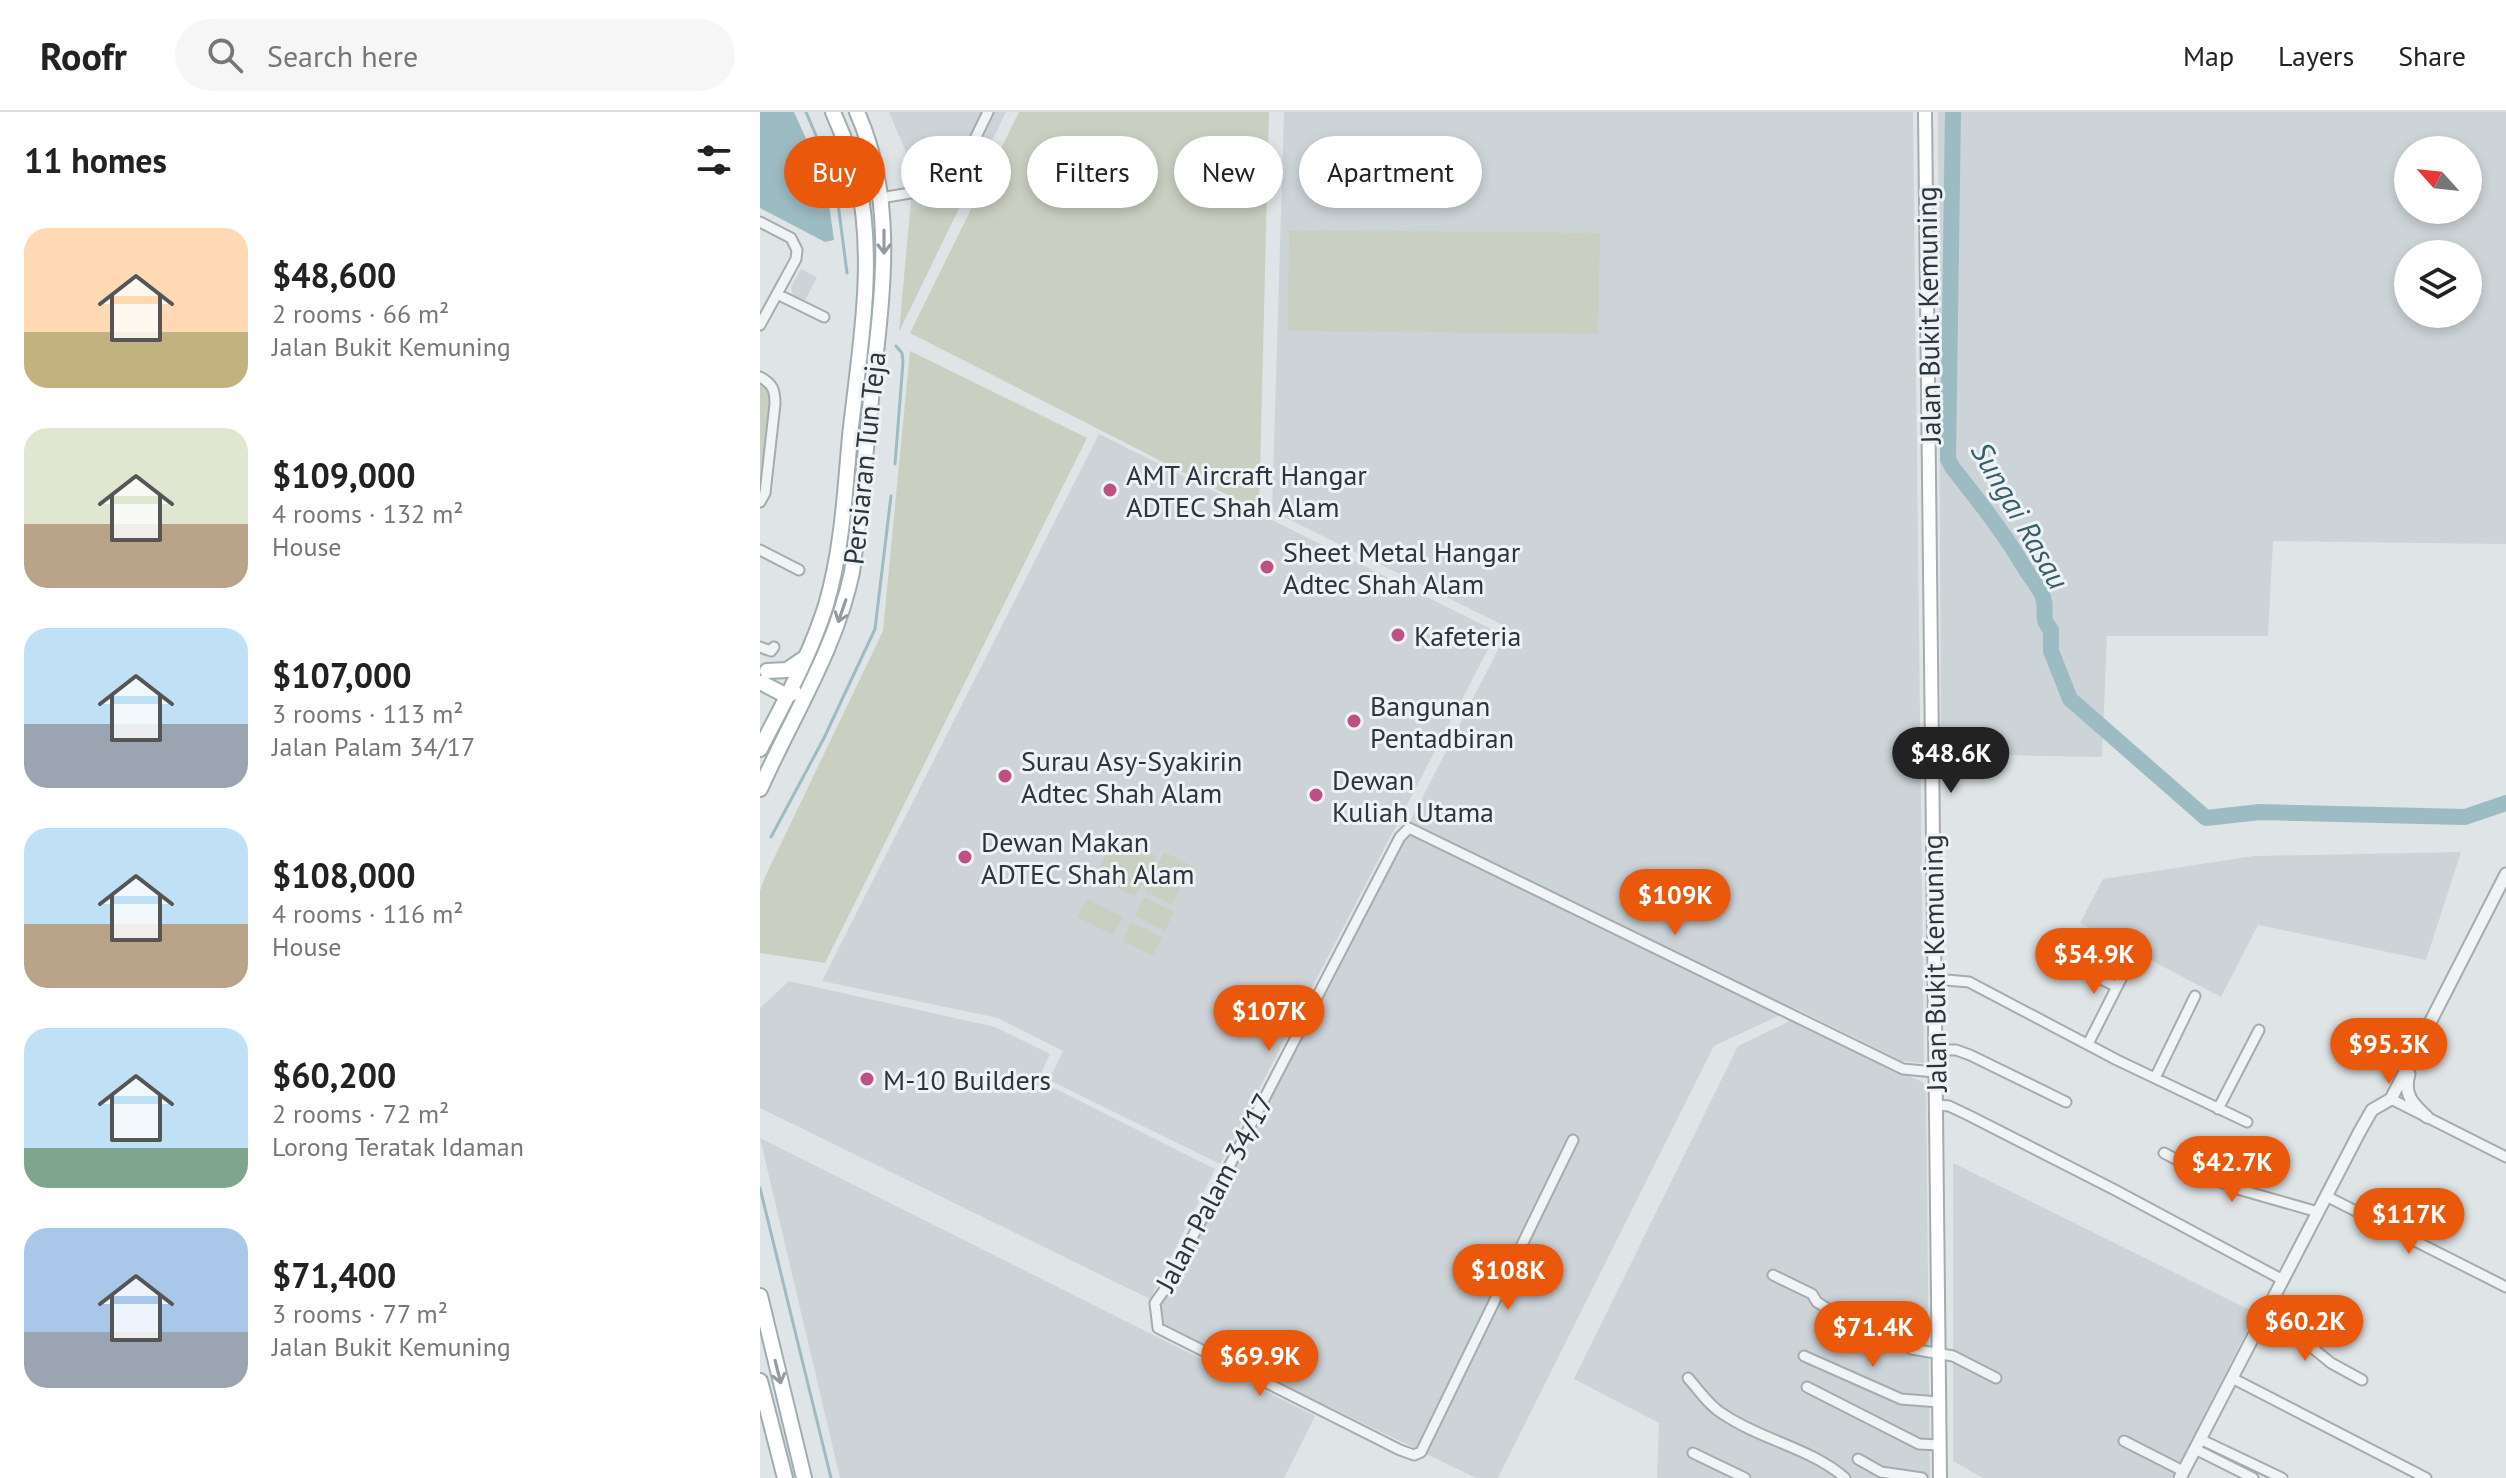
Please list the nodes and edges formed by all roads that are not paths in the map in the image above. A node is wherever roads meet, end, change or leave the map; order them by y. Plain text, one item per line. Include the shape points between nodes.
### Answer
1 (833, 112) edge
2 (858, 112) edge
3 (988, 112) edge
4 (1925, 112) edge
5 (866, 136) edge
6 (885, 197) edge
7 (882, 208) edge
8 (760, 222) edge
9 (777, 294) junction
10 (824, 317) dead end
11 (760, 325) edge
12 (760, 377) edge
13 (760, 502) edge
14 (760, 550) edge
15 (799, 570) dead end
16 (760, 647) edge
17 (774, 647) dead end
18 (808, 656) junction
19 (762, 676) edge
20 (795, 692) junction
21 (774, 721) junction
22 (760, 749) edge
23 (760, 789) edge
24 (2506, 874) edge
25 (2129, 963) dead end
26 (2071, 964) dead end
27 (1935, 979) junction
28 (2117, 987) junction
29 (2195, 996) dead end
30 (2259, 1030) dead end
31 (2421, 1040) junction
32 (2088, 1044) junction
33 (1935, 1050) junction
34 (1935, 1072) junction
35 (2155, 1078) junction
36 (2391, 1099) junction
37 (2066, 1102) dead end
38 (1936, 1105) junction
39 (2218, 1109) junction
40 (2427, 1117) junction
41 (2247, 1122) dead end
42 (1573, 1140) dead end
43 (2164, 1153) dead end
44 (2506, 1157) edge
45 (2326, 1196) junction
46 (2318, 1212) junction
47 (1773, 1275) dead end
48 (2283, 1280) junction
49 (2506, 1287) edge
50 (760, 1296) edge
51 (2259, 1326) junction
52 (1938, 1353) junction
53 (1804, 1356) dead end
54 (1688, 1378) dead end
55 (1996, 1378) dead end
56 (2232, 1378) junction
57 (2362, 1380) dead end
58 (760, 1381) edge
59 (1807, 1387) dead end
60 (1939, 1402) junction
61 (2124, 1441) dead end
62 (2198, 1444) junction
63 (1939, 1445) junction
64 (1693, 1453) dead end
65 (1858, 1459) dead end
66 (780, 1462) junction
67 (2182, 1474) edge
68 (1879, 1475) edge
69 (773, 1478) edge
70 (785, 1478) edge
71 (804, 1478) edge
72 (1745, 1478) edge
73 (1845, 1478) edge
74 (1922, 1478) edge
75 (1940, 1478) edge
76 (2253, 1478) edge
77 (2282, 1478) edge
78 (2426, 1478) edge

1 - 18 main road, Persiaran Tun Teja via 858,178 865,271 837,549
2 - 5 main road, Persiaran Tun Teja
3 - 6 street via 956,178 939,188
4 - 27 main road, Jalan Bukit Kemuning
7 -> 20 main road, Persiaran Tun Teja via 883,284 852,572 830,643
8 - 9 street via 791,238 797,250
9 - 10 street
9 - 11 street
12 - 13 street via 775,391 775,404
14 - 15 street
16 - 17 street
18 - 19 main road via 787,670
18 - 20 main road, Persiaran Tun Teja
19 - 20 main road
19 - 21 main road
20 - 21 main road, Persiaran Tun Teja
20 - 23 main road, Persiaran Tun Teja
21 - 22 main road, Persiaran Tun Teja
24 - 31 street
25 - 28 street
26 - 28 street
27 - 32 street via 1969,982
27 - 33 main road, Jalan Bukit Kemuning
28 - 32 street
29 - 35 street
30 - 39 street
31 - 36 street
31 - 40 street via 2406,1090
32 - 35 street
33 - 34 main road, Jalan Bukit Kemuning
33 - 37 street via 1970,1055
34 - 38 main road, Jalan Bukit Kemuning
34 - 42 street, Jalan Palam 34/17 via 1903,1069 1409,828 1155,1303 1158,1328 1414,1455 1421,1452
35 - 39 street
36 - 40 street
36 - 45 street via 2372,1110
38 - 48 street via 1970,1116
38 - 52 main road, Jalan Bukit Kemuning
39 - 41 street
40 - 44 street
43 - 46 street via 2241,1190
45 - 46 street
45 - 49 street
46 - 48 street
47 - 52 street via 1812,1294 1831,1311 1912,1349
48 - 51 street
50 -> 71 main road
51 - 56 street
51 - 57 street via 2304,1341
52 - 55 street
52 - 60 main road, Jalan Bukit Kemuning
53 - 60 street via 1901,1399
54 - 73 street via 1720,1413 1831,1465
56 - 62 street
56 - 78 street
58 - 66 main road
59 - 63 street via 1919,1444
60 - 63 main road, Jalan Bukit Kemuning
61 - 67 street
62 - 67 street
62 - 76 street
62 - 77 street
63 - 75 main road, Jalan Bukit Kemuning
64 - 72 street
65 - 68 street
66 - 69 street
66 - 70 main road
68 - 74 street

